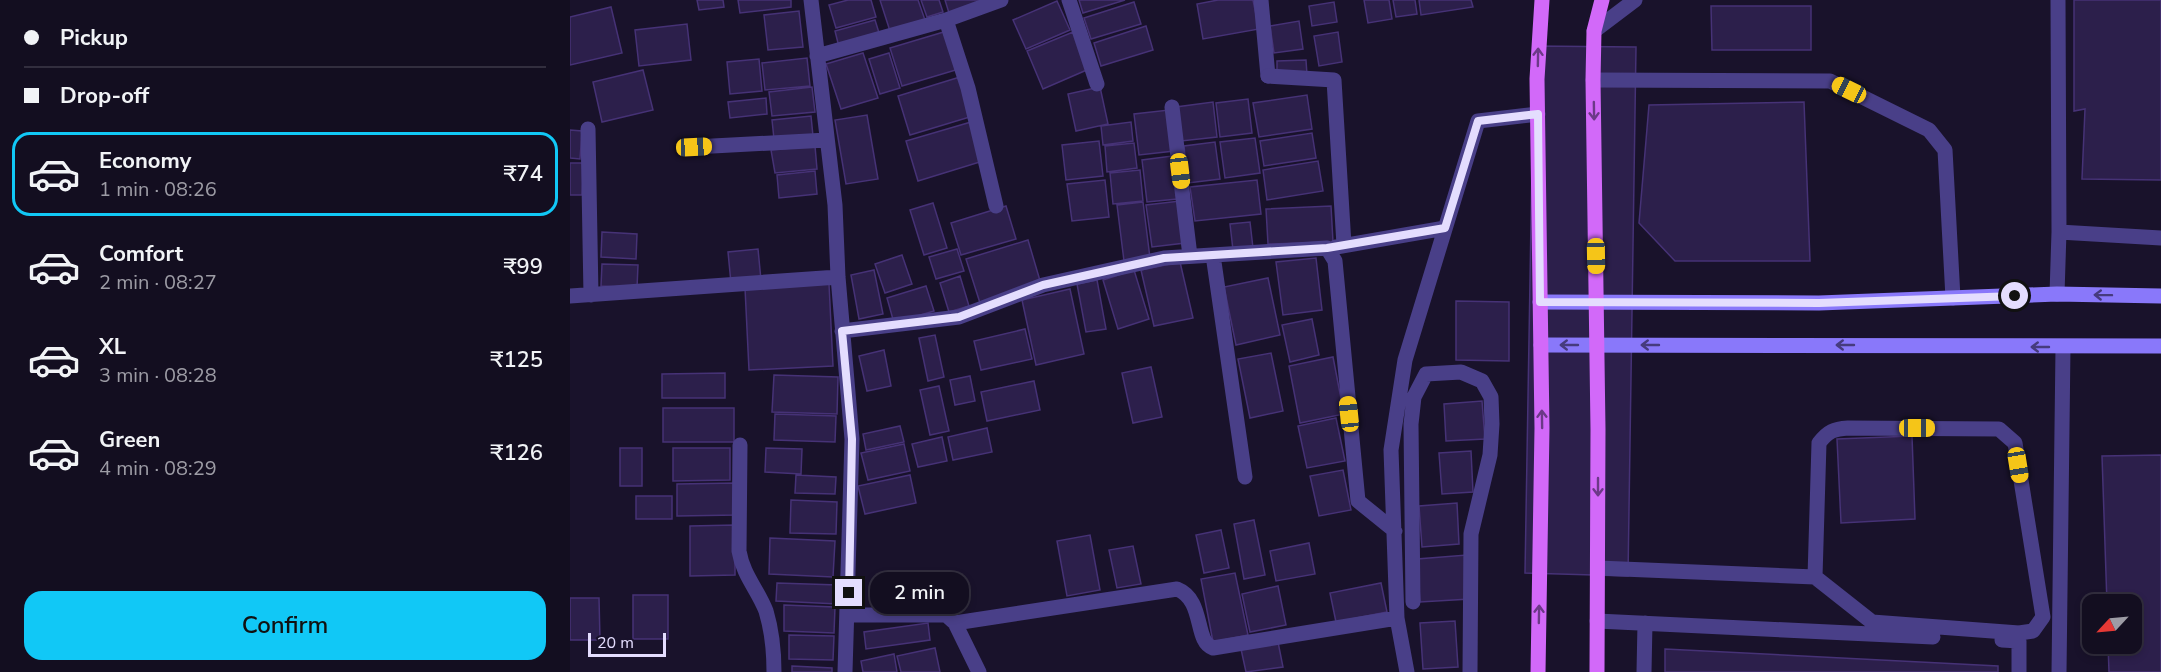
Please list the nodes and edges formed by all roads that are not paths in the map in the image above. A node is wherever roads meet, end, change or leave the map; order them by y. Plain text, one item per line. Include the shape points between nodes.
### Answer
1 (810, 0) edge
2 (1001, 0) edge
3 (1069, 0) edge
4 (1261, 0) edge
5 (1542, 0) edge
6 (1602, 0) edge
7 (1635, 0) edge
8 (2058, 0) edge
9 (946, 20) junction
10 (1594, 31) junction
11 (817, 56) junction
12 (1593, 80) junction
13 (1097, 84) dead end
14 (1172, 107) dead end
15 (1538, 114) junction
16 (588, 129) dead end
17 (827, 140) junction
18 (694, 147) dead end
19 (996, 206) dead end
20 (1445, 228) junction
21 (2059, 232) junction
22 (2161, 238) edge
23 (1344, 245) junction
24 (1327, 248) junction
25 (1213, 255) junction
26 (1190, 256) junction
27 (838, 277) junction
28 (2057, 294) junction
29 (591, 295) junction
30 (570, 296) edge
31 (2161, 296) edge
32 (1953, 298) junction
33 (1540, 302) junction
34 (1596, 302) junction
35 (842, 331) junction
36 (1541, 345) junction
37 (1597, 345) junction
38 (2161, 346) edge
39 (2063, 347) junction
40 (740, 446) dead end
41 (1245, 477) dead end
42 (1395, 531) junction
43 (1598, 568) junction
44 (1815, 577) junction
45 (1413, 602) dead end
46 (848, 615) junction
47 (1397, 618) junction
48 (1597, 621) junction
49 (1645, 623) junction
50 (955, 624) junction
51 (774, 672) edge
52 (845, 672) edge
53 (979, 672) edge
54 (1407, 672) edge
55 (1470, 672) edge
56 (1538, 672) edge
57 (1597, 672) edge
58 (1644, 672) edge
59 (2019, 672) edge
60 (2059, 672) edge

1 - 11 street
2 - 9 street
3 - 13 street
4 - 23 street via 1268,76 1334,80
15 -> 5 main road
6 - 10 main road
7 - 10 street
8 - 21 street
9 - 11 street
9 - 19 street via 968,88
10 - 12 main road
11 - 17 street
12 - 32 street via 1830,81 1929,130 1945,150
12 -> 34 main road
14 - 26 street
15 - 20 street via 1478,121
15 - 33 main road
16 - 29 street
17 - 18 street
17 - 27 street
20 - 23 street
20 - 42 street via 1405,360 1391,450
21 - 22 street
21 - 28 street
23 - 24 street
24 - 25 street
24 - 42 street via 1335,261 1358,501
25 - 26 street
25 - 41 street
26 - 35 street via 1125,265 1043,285 959,317
27 - 29 street
27 - 35 street
31 -> 28 main road
28 - 32 main road
29 - 30 street
32 - 34 main road via 1819,303
33 - 34 main road
33 - 36 main road
34 - 37 main road
35 - 46 street via 852,439
37 -> 36 main road
56 -> 36 main road
39 -> 37 main road
37 -> 43 main road
38 - 39 main road
39 - 60 street
40 - 51 street via 741,566 765,610 774,651
42 - 47 street
43 - 44 street
43 - 48 main road
44 - 44 street via 1819,443 1826,433 1848,428 1999,429 2015,443 2043,617 2033,631 1872,622
45 - 55 street via 1414,396 1426,374 1461,372 1482,381 1491,397 1492,424 1490,455 1471,534
46 - 50 street via 946,615
46 - 52 street
47 - 50 street via 1213,648 1204,640 1198,612 1188,593 1177,589
47 - 54 street
48 - 49 street
48 - 57 main road
49 - 58 street
49 - 59 street via 2019,641
50 - 53 street

